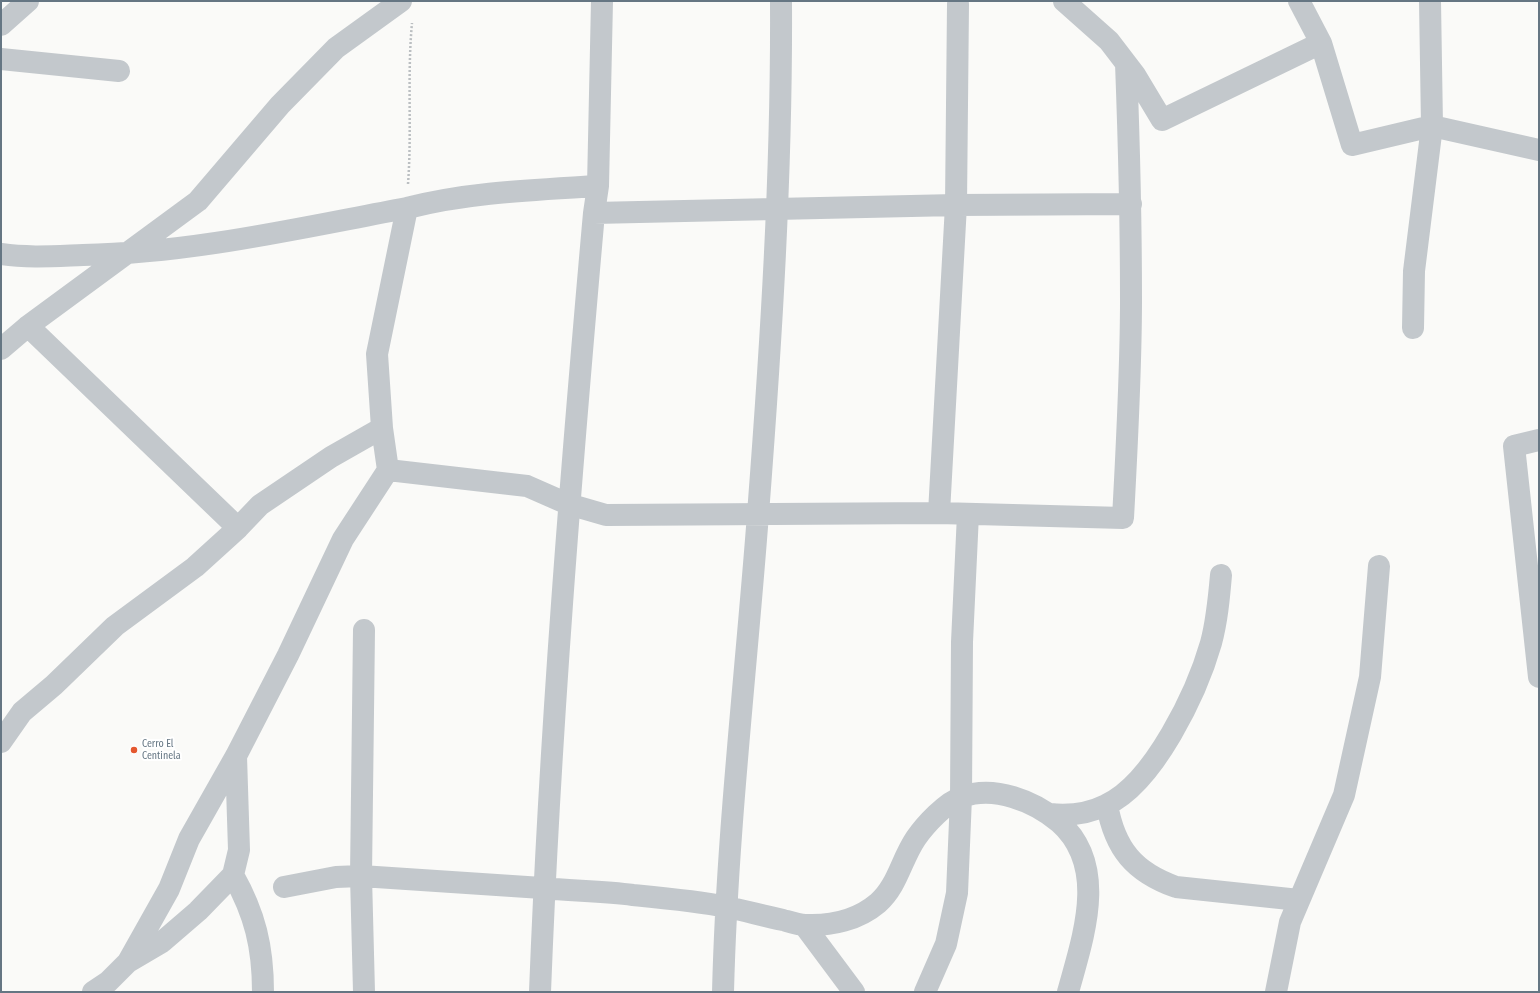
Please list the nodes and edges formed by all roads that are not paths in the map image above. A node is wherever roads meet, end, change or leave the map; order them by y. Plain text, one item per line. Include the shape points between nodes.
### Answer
1 (28, 1) edge
2 (602, 1) edge
3 (781, 1) edge
4 (1064, 1) edge
5 (1299, 1) edge
6 (1430, 1) edge
7 (958, 4) dead end
8 (407, 8) edge
9 (1, 26) edge
10 (1321, 43) junction
11 (1, 59) edge
12 (1126, 63) junction
13 (118, 71) dead end
14 (1432, 126) junction
15 (1539, 150) edge
16 (598, 186) junction
17 (1131, 204) junction
18 (956, 205) junction
19 (407, 208) junction
20 (778, 209) junction
21 (594, 212) junction
22 (1, 254) edge
23 (128, 254) junction
24 (28, 326) junction
25 (1413, 328) dead end
26 (1, 349) edge
27 (382, 428) junction
28 (1539, 440) edge
29 (388, 470) junction
30 (568, 504) junction
31 (939, 513) junction
32 (758, 514) junction
33 (968, 514) junction
34 (238, 528) junction
35 (1379, 566) dead end
36 (1221, 575) dead end
37 (364, 630) dead end
38 (1539, 678) edge
39 (1, 742) edge
40 (236, 756) junction
41 (961, 797) junction
42 (1107, 805) junction
43 (1050, 814) junction
44 (233, 875) junction
45 (361, 876) junction
46 (284, 887) dead end
47 (544, 889) junction
48 (1299, 900) junction
49 (725, 907) junction
50 (804, 925) junction
51 (128, 962) junction
52 (93, 992) edge
53 (263, 992) edge
54 (364, 992) edge
55 (540, 992) edge
56 (723, 992) edge
57 (854, 992) edge
58 (925, 992) edge
59 (1068, 992) edge
60 (1276, 992) edge

1 - 9 street
2 - 16 street
3 - 20 street
4 - 12 street via 1109,42
5 - 10 street
6 - 14 street
7 - 18 street
8 - 23 street via 336,48 280,105 198,201
10 - 12 street via 1162,120
10 - 14 street via 1352,145
11 - 13 street
12 - 17 street
14 - 15 street
14 - 25 street via 1414,271
16 - 19 street via 436,200
16 - 21 street
17 - 18 street
17 - 33 street via 1129,409 1122,518
18 - 20 street
18 - 31 street
19 - 23 street via 204,246
19 - 27 street via 377,354
20 - 21 street
20 - 32 street
21 - 30 street
22 - 23 street via 20,257
23 - 24 street
24 - 26 street
24 - 34 street
27 - 29 street
27 - 34 street via 331,457 260,505
28 - 38 street via 1514,446
29 - 30 street via 527,486
29 - 40 street via 343,539
30 - 32 street via 606,515
30 - 47 street
31 - 32 street
31 - 33 street
32 - 49 street
33 - 41 street via 962,642
34 - 39 street via 195,567 115,626 22,712
35 - 48 street via 1370,677 1344,795
36 - 42 street via 1211,643 1193,692 1148,769 1123,795
37 - 45 street
40 - 44 street via 239,850
40 - 51 street via 190,839 169,889
41 - 43 street via 998,794 1017,798
41 - 50 street via 930,821 916,838 897,879 877,903 850,919
41 - 58 street via 957,893 953,919 946,944
42 - 43 street via 1079,814
42 - 48 street via 1110,824 1126,854 1148,875 1162,882 1176,887
43 - 59 street via 1074,839 1088,867 1089,910
44 - 51 street via 198,911 162,942
44 - 53 street via 246,898 258,935 263,962
45 - 46 street via 336,877
45 - 47 street
45 - 54 street
47 - 49 street via 632,894
47 - 55 street
48 - 60 street via 1290,922
49 - 50 street
49 - 56 street
50 - 57 street
51 - 52 street via 108,982

